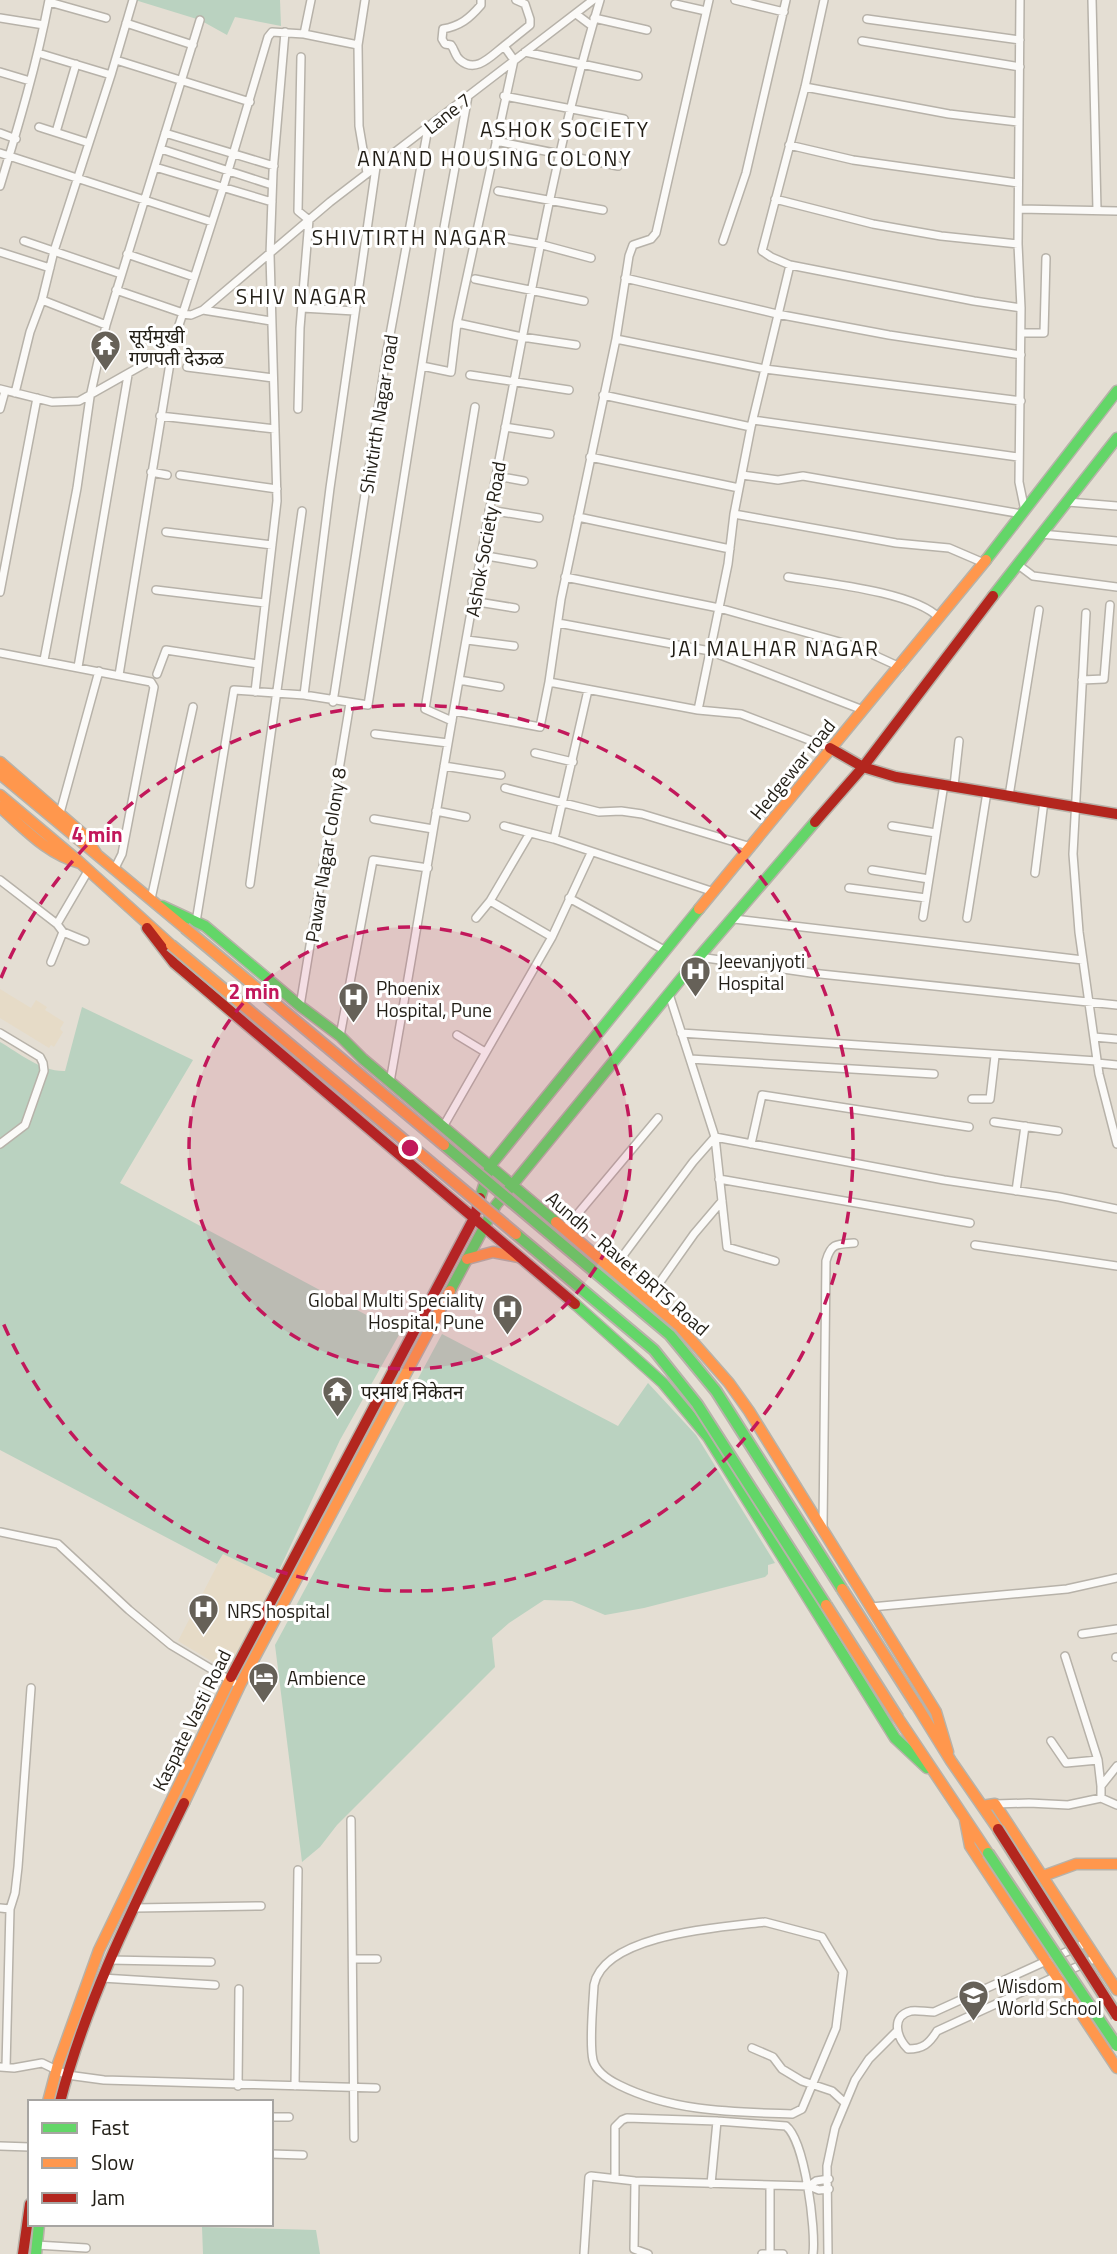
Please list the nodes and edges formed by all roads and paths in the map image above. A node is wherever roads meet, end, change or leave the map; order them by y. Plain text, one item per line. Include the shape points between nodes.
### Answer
1 (133, 0) edge
2 (311, 0) edge
3 (365, 0) edge
4 (481, 0) edge
5 (516, 0) edge
6 (593, 0) edge
7 (600, 0) edge
8 (709, 0) edge
9 (735, 0) edge
10 (786, 0) edge
11 (824, 0) edge
12 (1020, 0) edge
13 (1092, 0) edge
14 (49, 1) edge
15 (675, 4) dead end
16 (706, 11) junction
17 (784, 12) junction
18 (576, 14) junction
19 (0, 18) edge
20 (106, 19) dead end
21 (867, 19) dead end
22 (200, 20) dead end
23 (593, 22) junction
24 (126, 23) junction
25 (44, 25) junction
26 (647, 30) dead end
27 (285, 32) junction
28 (304, 34) junction
29 (1020, 40) junction
30 (862, 41) dead end
31 (358, 44) junction
32 (193, 45) junction
33 (504, 46) junction
34 (525, 52) junction
35 (38, 53) junction
36 (301, 57) dead end
37 (116, 60) junction
38 (514, 60) junction
39 (76, 64) junction
40 (582, 65) junction
41 (1020, 67) junction
42 (0, 72) edge
43 (111, 75) junction
44 (638, 76) dead end
45 (30, 81) junction
46 (182, 81) junction
47 (805, 87) junction
48 (468, 96) junction
49 (504, 96) junction
50 (250, 102) junction
51 (572, 108) junction
52 (624, 119) dead end
53 (1018, 122) junction
54 (39, 127) dead end
55 (428, 128) junction
56 (56, 132) junction
57 (0, 133) edge
58 (165, 133) junction
59 (16, 139) junction
60 (496, 141) junction
61 (89, 143) junction
62 (789, 145) junction
63 (161, 149) junction
64 (0, 153) edge
65 (233, 154) junction
66 (559, 154) junction
67 (10, 157) junction
68 (274, 166) junction
69 (618, 166) dead end
70 (155, 167) junction
71 (376, 167) junction
72 (228, 171) junction
73 (367, 173) junction
74 (77, 179) junction
75 (1018, 183) junction
76 (272, 185) junction
77 (0, 186) edge
78 (223, 188) junction
79 (498, 191) dead end
80 (550, 199) junction
81 (775, 199) junction
82 (144, 201) junction
83 (272, 202) junction
84 (1019, 209) junction
85 (603, 210) dead end
86 (1097, 210) junction
87 (1117, 211) edge
88 (309, 220) junction
89 (212, 222) junction
90 (476, 233) junction
91 (24, 241) dead end
92 (723, 241) dead end
93 (539, 244) junction
94 (1018, 244) junction
95 (54, 251) junction
96 (0, 252) edge
97 (127, 254) junction
98 (270, 255) junction
99 (591, 258) dead end
100 (1046, 258) dead end
101 (790, 265) junction
102 (50, 268) junction
103 (121, 274) junction
104 (194, 277) junction
105 (625, 278) junction
106 (475, 279) dead end
107 (116, 290) junction
108 (530, 292) junction
109 (42, 300) junction
110 (584, 301) dead end
111 (302, 308) junction
112 (1021, 308) junction
113 (203, 310) junction
114 (355, 311) junction
115 (183, 314) junction
116 (777, 314) junction
117 (271, 321) junction
118 (457, 323) junction
119 (106, 325) junction
120 (1021, 333) junction
121 (522, 337) junction
122 (616, 339) junction
123 (576, 345) dead end
124 (164, 354) junction
125 (1021, 355) junction
126 (422, 366) junction
127 (187, 367) dead end
128 (765, 369) junction
129 (128, 375) junction
130 (470, 375) dead end
131 (272, 377) junction
132 (513, 381) junction
133 (3, 390) edge
134 (569, 390) dead end
135 (1117, 391) edge
136 (15, 393) junction
137 (603, 395) junction
138 (90, 397) junction
139 (37, 398) junction
140 (1021, 401) junction
141 (475, 407) dead end
142 (0, 409) edge
143 (298, 409) dead end
144 (160, 416) junction
145 (752, 424) junction
146 (505, 426) junction
147 (275, 429) junction
148 (550, 434) dead end
149 (1117, 439) edge
150 (590, 457) junction
151 (1018, 457) junction
152 (151, 472) junction
153 (167, 475) dead end
154 (180, 475) dead end
155 (742, 475) junction
156 (496, 476) junction
157 (524, 481) dead end
158 (739, 488) junction
159 (277, 489) junction
160 (1068, 502) junction
161 (1117, 506) edge
162 (489, 510) junction
163 (303, 511) dead end
164 (1024, 512) junction
165 (734, 514) junction
166 (578, 517) junction
167 (539, 518) dead end
168 (166, 532) dead end
169 (1041, 534) junction
170 (1117, 541) edge
171 (272, 545) junction
172 (730, 549) junction
173 (481, 555) junction
174 (984, 563) junction
175 (533, 564) dead end
176 (1017, 564) junction
177 (565, 577) junction
178 (788, 577) dead end
179 (1117, 587) edge
180 (156, 590) dead end
181 (0, 592) edge
182 (472, 601) junction
183 (265, 603) junction
184 (1110, 605) dead end
185 (515, 608) dead end
186 (719, 608) junction
187 (1039, 610) dead end
188 (1086, 613) dead end
189 (939, 618) junction
190 (558, 624) junction
191 (467, 640) junction
192 (514, 646) dead end
193 (710, 651) junction
194 (0, 653) edge
195 (44, 660) junction
196 (258, 664) junction
197 (78, 667) junction
198 (900, 667) junction
199 (99, 671) junction
200 (157, 674) dead end
201 (119, 675) junction
202 (459, 680) junction
203 (1082, 680) junction
204 (549, 682) junction
205 (500, 687) dead end
206 (588, 690) junction
207 (255, 691) junction
208 (278, 693) junction
209 (304, 695) junction
210 (333, 702) junction
211 (350, 704) junction
212 (193, 707) dead end
213 (698, 710) junction
214 (863, 710) junction
215 (453, 711) junction
216 (452, 721) junction
217 (375, 734) dead end
218 (959, 741) dead end
219 (448, 743) junction
220 (830, 748) junction
221 (535, 753) dead end
222 (0, 762) edge
223 (573, 762) junction
224 (444, 766) junction
225 (863, 767) junction
226 (0, 774) edge
227 (501, 775) dead end
228 (949, 785) junction
229 (506, 788) dead end
230 (987, 792) junction
231 (0, 795) edge
232 (1009, 796) junction
233 (564, 801) junction
234 (1044, 802) junction
235 (0, 807) edge
236 (1075, 807) junction
237 (436, 811) junction
238 (60, 813) junction
239 (1117, 814) edge
240 (466, 817) dead end
241 (374, 819) dead end
242 (504, 825) dead end
243 (892, 826) dead end
244 (433, 829) junction
245 (936, 833) junction
246 (530, 834) junction
247 (554, 839) junction
248 (751, 847) junction
249 (591, 853) junction
250 (97, 856) junction
251 (84, 867) junction
252 (428, 868) junction
253 (114, 870) junction
254 (873, 870) dead end
255 (1035, 873) dead end
256 (929, 879) junction
257 (0, 880) edge
258 (250, 884) dead end
259 (849, 888) dead end
260 (714, 892) junction
261 (569, 898) junction
262 (926, 898) junction
263 (153, 900) junction
264 (490, 901) junction
265 (923, 917) dead end
266 (476, 918) dead end
267 (967, 918) dead end
268 (140, 919) junction
269 (734, 919) junction
270 (57, 925) junction
271 (190, 925) junction
272 (63, 932) junction
273 (552, 937) junction
274 (85, 941) dead end
275 (666, 950) junction
276 (699, 957) junction
277 (1083, 960) junction
278 (51, 962) dead end
279 (669, 994) junction
280 (1089, 1002) junction
281 (1117, 1005) edge
282 (300, 1006) junction
283 (0, 1033) edge
284 (681, 1033) junction
285 (457, 1035) dead end
286 (340, 1036) junction
287 (1094, 1037) junction
288 (1117, 1039) edge
289 (485, 1052) junction
290 (995, 1056) junction
291 (690, 1059) junction
292 (1097, 1062) junction
293 (1117, 1065) edge
294 (934, 1074) dead end
295 (390, 1082) junction
296 (972, 1099) dead end
297 (1107, 1107) junction
298 (1117, 1108) edge
299 (658, 1118) dead end
300 (994, 1122) dead end
301 (1024, 1126) junction
302 (443, 1127) junction
303 (969, 1127) dead end
304 (1058, 1131) dead end
305 (715, 1137) junction
306 (1117, 1140) edge
307 (0, 1144) edge
308 (751, 1144) junction
309 (490, 1166) junction
310 (719, 1179) junction
311 (511, 1185) junction
312 (1016, 1191) junction
313 (722, 1201) junction
314 (1117, 1209) edge
315 (474, 1218) junction
316 (971, 1223) dead end
317 (484, 1226) junction
318 (565, 1229) junction
319 (854, 1243) dead end
320 (975, 1245) dead end
321 (519, 1256) junction
322 (467, 1259) junction
323 (775, 1261) dead end
324 (1117, 1266) edge
325 (613, 1269) junction
326 (648, 1299) junction
327 (394, 1370) junction
328 (405, 1376) junction
329 (822, 1529) junction
330 (0, 1532) edge
331 (1117, 1578) edge
332 (872, 1607) junction
333 (1117, 1629) edge
334 (1082, 1634) dead end
335 (1065, 1656) dead end
336 (235, 1683) junction
337 (31, 1688) dead end
338 (1051, 1741) dead end
339 (1098, 1760) junction
340 (951, 1761) junction
341 (1117, 1766) edge
342 (933, 1773) junction
343 (1101, 1786) junction
344 (1101, 1798) junction
345 (995, 1804) junction
346 (1117, 1805) edge
347 (982, 1806) junction
348 (351, 1820) dead end
349 (965, 1820) junction
350 (1117, 1864) edge
351 (298, 1870) dead end
352 (1043, 1876) junction
353 (261, 1906) dead end
354 (0, 1908) edge
355 (135, 1908) junction
356 (10, 1909) junction
357 (1086, 1943) junction
358 (1096, 1958) junction
359 (353, 1959) junction
360 (377, 1959) dead end
361 (109, 1960) junction
362 (1047, 1960) junction
363 (211, 1962) dead end
364 (1057, 1977) junction
365 (102, 1978) junction
366 (215, 1985) dead end
367 (239, 1989) dead end
368 (1117, 1990) edge
369 (4, 1994) edge
370 (1117, 2016) edge
371 (897, 2032) junction
372 (1117, 2046) edge
373 (752, 2048) dead end
374 (3, 2067) edge
375 (1117, 2068) edge
376 (61, 2073) junction
377 (812, 2085) junction
378 (238, 2086) junction
379 (295, 2086) junction
380 (355, 2088) junction
381 (376, 2088) dead end
382 (49, 2100) edge
383 (60, 2100) edge
384 (844, 2102) junction
385 (273, 2117) edge
386 (289, 2118) dead end
387 (716, 2120) junction
388 (354, 2138) dead end
389 (0, 2146) edge
390 (28, 2147) edge
391 (273, 2154) edge
392 (303, 2155) dead end
393 (615, 2178) junction
394 (829, 2179) junction
395 (635, 2181) junction
396 (711, 2184) junction
397 (769, 2185) junction
398 (809, 2186) junction
399 (829, 2189) junction
400 (28, 2218) edge
401 (39, 2226) edge
402 (86, 2248) dead end
403 (36, 2250) edge
404 (766, 2253) edge
405 (23, 2254) edge
406 (584, 2254) edge
407 (648, 2254) edge
408 (783, 2254) edge
409 (813, 2254) edge
410 (828, 2254) edge

1 - 24 street
2 - 28 street
3 - 31 street
4 - 33 street via 456,28 443,29 442,39 460,60 478,66
5 - 33 street via 525,4 530,25
6 - 18 street, Lane 7
7 - 23 street, Ashok Society Road
8 - 16 street
9 - 17 street
10 - 17 street
11 - 47 street
12 - 29 street
13 - 86 street
14 - 20 street
14 - 25 street
15 - 16 street
16 - 105 street via 656,233 634,246
17 - 92 street via 746,173
18 - 23 street
18 - 34 street, Lane 7
19 - 25 street
21 - 29 street
22 - 32 street
23 - 26 street
23 - 40 street, Ashok Society Road
24 - 32 street
24 - 37 street
25 - 35 street
27 - 28 street
27 - 50 street via 268,35
27 - 68 street
28 - 31 street
29 - 41 street
30 - 41 street
31 - 73 street via 359,125
32 - 46 street
33 - 38 street
34 - 38 street, Lane 7
34 - 40 street
35 - 39 street
35 - 45 street
36 - 88 street via 298,211
37 - 43 street
37 - 46 street
38 - 48 street, Lane 7
38 - 49 street
39 - 43 street
39 - 56 street
40 - 44 street
40 - 51 street, Ashok Society Road
41 - 53 street
42 - 45 street
43 - 61 street
45 - 59 street
46 - 50 street
46 - 58 street
47 - 53 street
47 - 62 street
48 - 55 street, Lane 7
48 - 126 street
49 - 51 street
49 - 60 street
50 - 65 street
51 - 52 street
51 - 66 street, Ashok Society Road
53 - 75 street
54 - 56 street
55 - 71 street, Lane 7
55 - 210 street, Shivtirth Nagar road via 387,351
56 - 61 street
57 - 59 street
58 - 63 street
58 - 65 street
59 - 67 street
60 - 66 street
60 - 90 street
61 - 74 street
62 - 75 street via 853,160
62 - 81 street
63 - 70 street
63 - 72 street
64 - 67 street
65 - 68 street
65 - 72 street
66 - 69 street
66 - 80 street, Ashok Society Road
67 - 74 street
67 - 77 street
68 - 76 street
70 - 78 street
70 - 82 street
71 - 73 street, Lane 7
71 - 114 street
72 - 76 street
72 - 78 street
73 - 88 street, Lane 7
74 - 82 street
74 - 95 street
75 - 84 street
76 - 83 street
78 - 83 street
78 - 89 street
79 - 80 street
80 - 85 street
80 - 93 street, Ashok Society Road
81 - 94 street via 873,224
81 - 101 street via 762,251
82 - 89 street
82 - 97 street
83 - 98 street
84 - 86 street
84 - 94 street
86 - 87 street
88 - 98 street, Lane 7
88 - 111 street
89 - 104 street
90 - 93 street
90 - 118 street
91 - 95 street
93 - 99 street
93 - 108 street, Ashok Society Road
94 - 112 street
95 - 102 street
95 - 103 street
96 - 102 street
97 - 103 street
97 - 104 street
98 - 113 street, Lane 7
98 - 117 street
100 - 120 street via 1044,333
101 - 112 street
101 - 116 street
102 - 109 street
103 - 107 street
104 - 115 street
105 - 116 street
105 - 122 street
106 - 108 street
107 - 115 street
107 - 119 street
108 - 110 street
108 - 121 street, Ashok Society Road
109 - 119 street
109 - 136 street
111 - 114 street
111 - 143 street
112 - 120 street
113 - 115 street
113 - 117 street
114 - 209 street
115 - 124 street via 172,347
116 - 125 street
116 - 128 street
117 - 131 street
118 - 121 street
118 - 126 street via 451,372
119 - 138 street
120 - 125 street
121 - 123 street
121 - 132 street, Ashok Society Road
122 - 128 street
122 - 137 street
124 - 129 street
124 - 144 street via 171,356
125 - 140 street
126 - 211 street via 368,705
127 - 131 street
128 - 140 street
128 - 145 street
129 - 138 street
129 - 197 street
130 - 132 street
131 - 147 street
132 - 134 street
132 - 146 street, Ashok Society Road
133 - 136 street
133 - 142 street
135 - 164 main road, Hedgewar road
136 - 139 street
137 - 145 street
137 - 150 street
138 - 139 street via 71,403
138 - 195 street
139 - 181 street
140 - 151 street
141 - 216 street via 425,709
144 - 147 street
144 - 152 street
145 - 151 street
145 - 155 street
146 - 148 street
146 - 156 street, Ashok Society Road
147 - 159 street
149 - 160 main road
150 - 158 street
150 - 166 street
151 - 164 street
152 - 153 street
152 - 201 street
154 - 159 street
155 - 158 street
155 - 164 street via 778,480 803,475
156 - 157 street
156 - 162 street, Ashok Society Road
158 - 165 street
159 - 171 street
160 - 161 street
160 - 169 main road
162 - 167 street
162 - 173 street, Ashok Society Road
163 - 208 street
164 - 174 main road, Hedgewar road
165 - 172 street
165 - 174 street via 950,548
166 - 172 street
166 - 177 street
168 - 171 street
169 - 170 street
169 - 176 main road
171 - 183 street
172 - 186 street
173 - 175 street
173 - 182 street, Ashok Society Road
174 - 189 main road, Hedgewar road
176 - 179 street via 1033,576
176 - 225 main road
177 - 186 street
177 - 190 street
178 - 189 street via 909,599
180 - 183 street
182 - 185 street
182 - 191 street, Ashok Society Road
183 - 196 street
184 - 203 street via 1104,679
186 - 193 street
186 - 198 street via 854,646
187 - 232 street
188 - 203 street
189 - 198 main road, Hedgewar road
190 - 193 street
190 - 204 street
191 - 192 street
191 - 202 street, Ashok Society Road
193 - 213 street
193 - 214 street
194 - 195 street
195 - 197 street
196 - 200 street via 166,650
196 - 207 street
197 - 199 street
198 - 214 main road, Hedgewar road
199 - 201 street
199 - 238 street
201 - 253 street via 151,682 154,687 122,855
202 - 205 street
202 - 215 street, Ashok Society Road
203 - 236 street
204 - 206 street
204 - 215 street via 540,727
206 - 213 street
206 - 223 street
207 - 208 street
207 - 271 street via 234,690
208 - 209 street
208 - 258 street
209 - 210 street
210 - 211 street
211 - 282 street, Pawar Nagar Colony 8
212 - 263 street
213 - 220 street via 741,714
214 - 220 main road, Hedgewar road
215 - 216 street, Ashok Society Road
216 - 219 street, Ashok Society Road
217 - 219 street
218 - 228 street
219 - 224 street, Ashok Society Road
220 - 225 main road
220 - 248 main road, Hedgewar road
221 - 223 street
222 - 238 main road
223 - 233 street
224 - 227 street
224 - 237 street, Ashok Society Road
225 - 228 main road
225 - 269 main road
226 - 250 main road
228 - 230 main road
228 - 245 street
229 - 233 street
230 - 232 main road
230 - 267 street
231 - 251 main road
232 - 234 main road
233 - 247 street
233 - 248 street via 599,812 642,814
234 - 236 main road
234 - 255 street
235 - 251 main road via 51,850
236 - 239 main road
236 - 277 street via 1073,854
237 - 240 street
237 - 244 street, Ashok Society Road
238 - 250 main road via 85,835
241 - 244 street
242 - 246 street
243 - 245 street
244 - 252 street, Ashok Society Road
245 - 256 street
246 - 247 street
246 - 264 street
247 - 249 street
248 - 260 main road, Hedgewar road
249 - 260 street
249 - 261 street
250 - 253 main road
251 - 268 main road
251 - 270 street
252 - 286 street via 374,859
252 - 295 street, Ashok Society Road
253 - 263 main road
254 - 256 street
256 - 262 street
257 - 270 street
259 - 262 street
260 - 275 main road, Hedgewar road
261 - 273 street
261 - 275 street
262 - 265 street
263 - 271 main road
264 - 266 street
264 - 273 street
268 - 315 main road via 174,963
268 - 342 main road, bridge via 654,1350 697,1404
269 - 276 main road
269 - 277 street
270 - 272 street
271 - 282 main road, Aundh - Ravet BRTS Road via 205,926
271 - 340 main road, bridge via 670,1335 716,1391
272 - 274 street
272 - 278 street
273 - 289 street
275 - 309 main road, Hedgewar road
276 - 279 main road
276 - 280 street
277 - 280 street
279 - 284 street
279 - 311 main road
280 - 281 street
280 - 287 street
282 - 286 main road, Aundh - Ravet BRTS Road
283 - 307 street via 40,1057 44,1071 25,1125
284 - 290 street
284 - 291 street
285 - 289 street
286 - 295 main road, Aundh - Ravet BRTS Road
287 - 288 street
287 - 292 street
289 - 302 street
290 - 292 street
290 - 296 street via 990,1099
291 - 294 street
291 - 305 street
292 - 293 street
292 - 297 street
295 - 302 main road, Aundh - Ravet BRTS Road
297 - 298 street
297 - 306 street
299 - 318 street
300 - 301 street
301 - 304 street
301 - 312 street
302 - 309 main road, Aundh - Ravet BRTS Road
303 - 308 street via 765,1095
305 - 308 street
305 - 310 street
305 - 325 street
308 - 312 street
309 - 311 main road, Aundh - Ravet BRTS Road
309 - 315 main road, Kaspate Vasti Road
310 - 313 street
310 - 316 street
311 - 317 main road, Kaspate Vasti Road
311 - 318 main road, Aundh - Ravet BRTS Road
312 - 314 street
313 - 323 street via 727,1247
313 - 326 street
315 - 317 main road
315 - 327 main road, Kaspate Vasti Road
317 - 321 main road
317 - 322 main road, Kaspate Vasti Road
318 - 325 main road, Aundh - Ravet BRTS Road
319 - 329 street via 838,1244 829,1250 826,1261
320 - 324 street
321 - 322 main road via 490,1250
321 - 342 main road via 652,1372 688,1410 895,1738
322 - 328 main road, Kaspate Vasti Road
325 - 326 main road, Aundh - Ravet BRTS Road
326 - 329 main road, Aundh - Ravet BRTS Road via 679,1326 729,1383
327 - 328 main road
327 - 336 main road, Kaspate Vasti Road
328 - 336 main road, Kaspate Vasti Road
329 - 332 main road, Aundh - Ravet BRTS Road
330 - 336 street via 58,1544 171,1645
331 - 332 street via 1067,1589
332 - 340 main road, Aundh - Ravet BRTS Road via 936,1712
333 - 334 street
335 - 339 street
336 - 355 main road, Kaspate Vasti Road
336 - 376 main road, Kaspate Vasti Road via 99,1950
337 - 356 street via 18,1867
338 - 339 street via 1066,1763
339 - 343 street
340 - 347 main road
341 - 343 street
342 - 349 main road
343 - 344 street
344 - 345 street via 1068,1805
344 - 346 street
345 - 347 main road
345 - 352 main road
347 - 370 main road, bridge
348 - 359 street
349 - 362 main road via 970,1846
349 - 372 main road, bridge
350 - 352 main road via 1076,1864
351 - 379 street
352 - 357 main road
353 - 355 street
354 - 356 street
355 - 361 main road, Kaspate Vasti Road
356 - 369 street
357 - 358 main road
357 - 362 street
358 - 364 street
358 - 368 main road
359 - 360 street
359 - 380 street
361 - 363 street
361 - 365 main road, Kaspate Vasti Road
362 - 364 main road
362 - 371 street via 934,2012 905,2012
364 - 371 street via 937,2031 920,2049 908,2049
364 - 375 main road
365 - 366 street
365 - 376 main road, Kaspate Vasti Road
367 - 378 street
369 - 374 street
371 - 384 street via 869,2059
373 - 377 street
374 - 376 street via 42,2063
376 - 378 street via 104,2080
376 - 382 main road, Kaspate Vasti Road
376 - 383 main road, Kaspate Vasti Road
377 - 377 street via 805,2105 792,2114 698,2109 638,2095 608,2079 593,2061 596,1973 610,1959 663,1935 765,1922 822,1937 844,1972 836,2028
377 - 384 street via 832,2091
378 - 379 street
379 - 380 street
380 - 381 street
380 - 388 street
384 - 394 street via 827,2166
385 - 386 street
387 - 393 street via 622,2120 615,2127
387 - 396 street
387 - 398 street via 786,2126 794,2134
389 - 390 street
391 - 392 street
393 - 395 street
393 - 406 street via 589,2177
394 - 398 street
394 - 399 street
395 - 396 street
395 - 407 street via 634,2249
396 - 397 street
397 - 398 street
397 - 404 street
398 - 399 street
398 - 409 street
399 - 410 street
400 - 405 main road
401 - 403 main road
402 - 403 street
404 - 408 street

